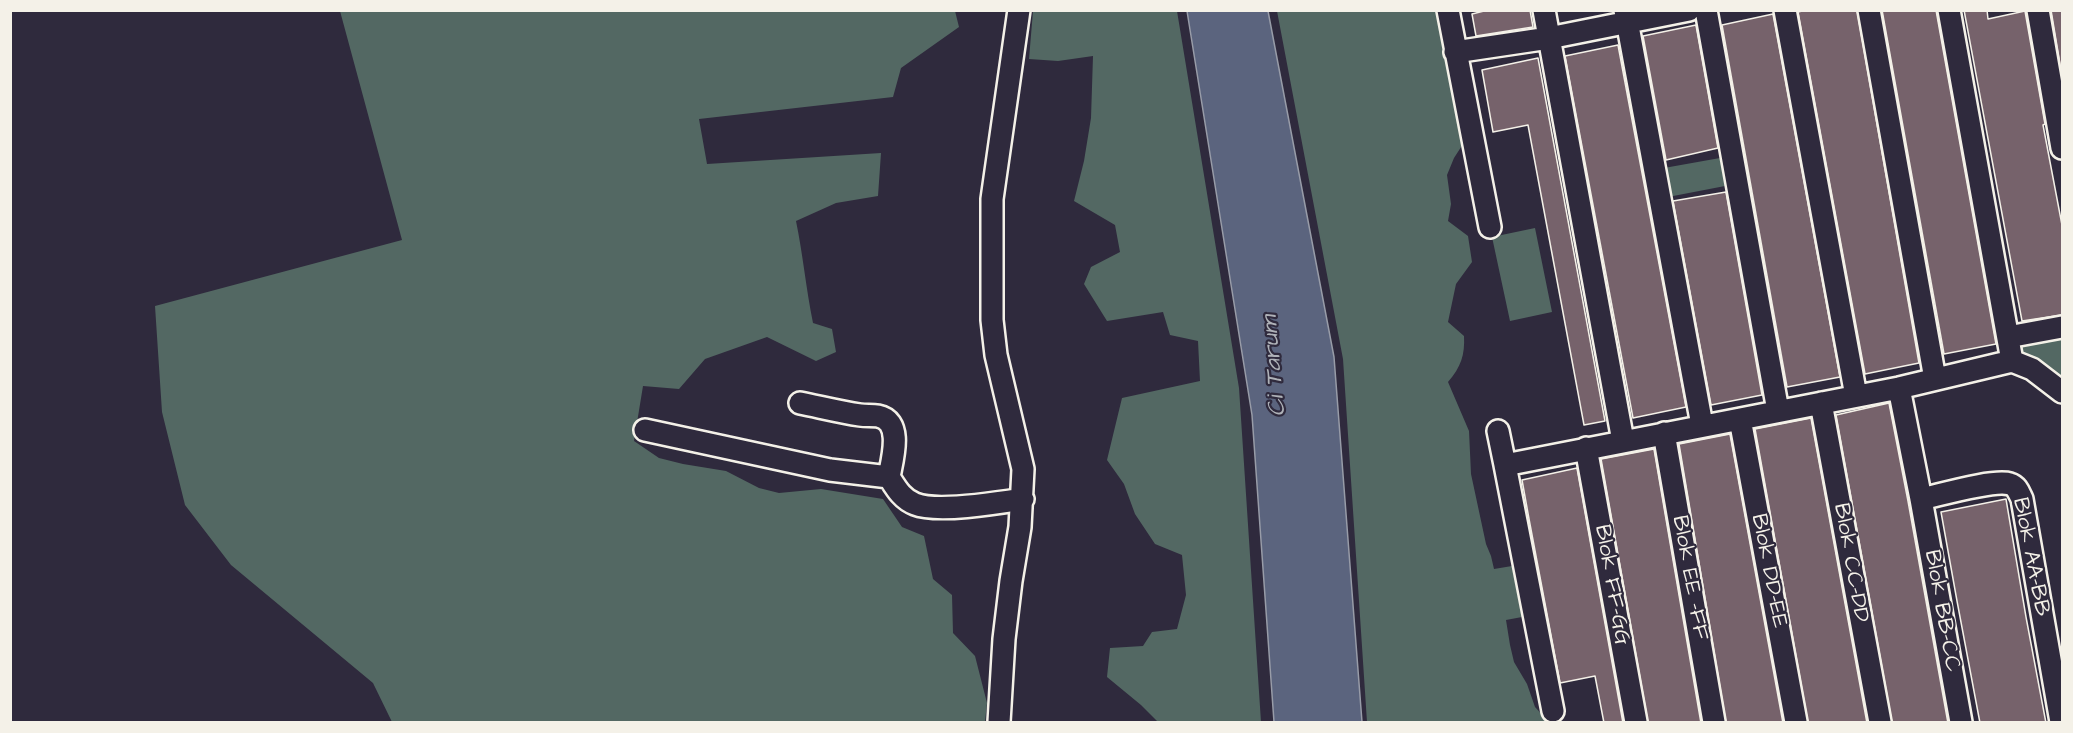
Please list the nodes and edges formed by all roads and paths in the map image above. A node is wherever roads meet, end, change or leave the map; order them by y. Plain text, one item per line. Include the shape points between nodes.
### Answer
1 (1019, 10) edge
2 (1448, 10) edge
3 (1544, 10) edge
4 (1689, 10) edge
5 (1706, 10) edge
6 (1785, 10) edge
7 (1869, 10) edge
8 (1949, 10) edge
9 (2038, 10) edge
10 (1626, 16) edge
11 (1549, 38) junction
12 (1455, 52) junction
13 (2062, 148) edge
14 (1490, 227) dead end
15 (2062, 327) edge
16 (2008, 337) junction
17 (2012, 361) junction
18 (1935, 380) junction
19 (1899, 387) junction
20 (2062, 392) edge
21 (1856, 396) junction
22 (800, 402) dead end
23 (1821, 403) junction
24 (1778, 411) junction
25 (1740, 418) junction
26 (1702, 425) junction
27 (645, 430) dead end
28 (1498, 431) dead end
29 (1664, 433) junction
30 (1623, 441) junction
31 (1586, 448) junction
32 (1505, 465) junction
33 (889, 477) junction
34 (1023, 499) junction
35 (1922, 499) junction
36 (1553, 711) dead end
37 (999, 723) edge
38 (1636, 723) edge
39 (1714, 723) edge
40 (1796, 723) edge
41 (1880, 723) edge
42 (1961, 723) edge
43 (2061, 723) edge

1 - 34 street via 992,199 992,291 996,355 1021,460
2 - 12 street
3 - 11 street
4 - 10 street
5 - 24 street
6 - 21 street
7 - 18 street
8 - 16 street
9 - 13 street
10 - 11 street
10 - 26 street
11 - 12 street
11 - 30 street
12 - 14 street
15 - 16 street
16 - 17 street
17 - 18 street
17 - 20 street via 2032,369
18 - 19 street
19 - 21 street
19 - 35 street, Blok BB-CC
21 - 23 street
22 - 33 street via 880,416 888,421 896,444
23 - 24 street
23 - 41 street, Blok CC-DD
24 - 25 street
25 - 26 street
25 - 40 street, Blok DD-EE
26 - 29 street
27 - 33 street via 830,470
28 - 32 street
29 - 30 street
29 - 39 street, Blok EE -FF
30 - 31 street
31 - 32 street
31 - 38 street, Blok FF-GG
32 - 36 street
33 - 34 street via 902,496 926,507
34 - 37 street via 1005,628
35 - 42 street, Blok BB-CC
35 - 43 street, Blok AA-BB via 1994,484 2017,488

